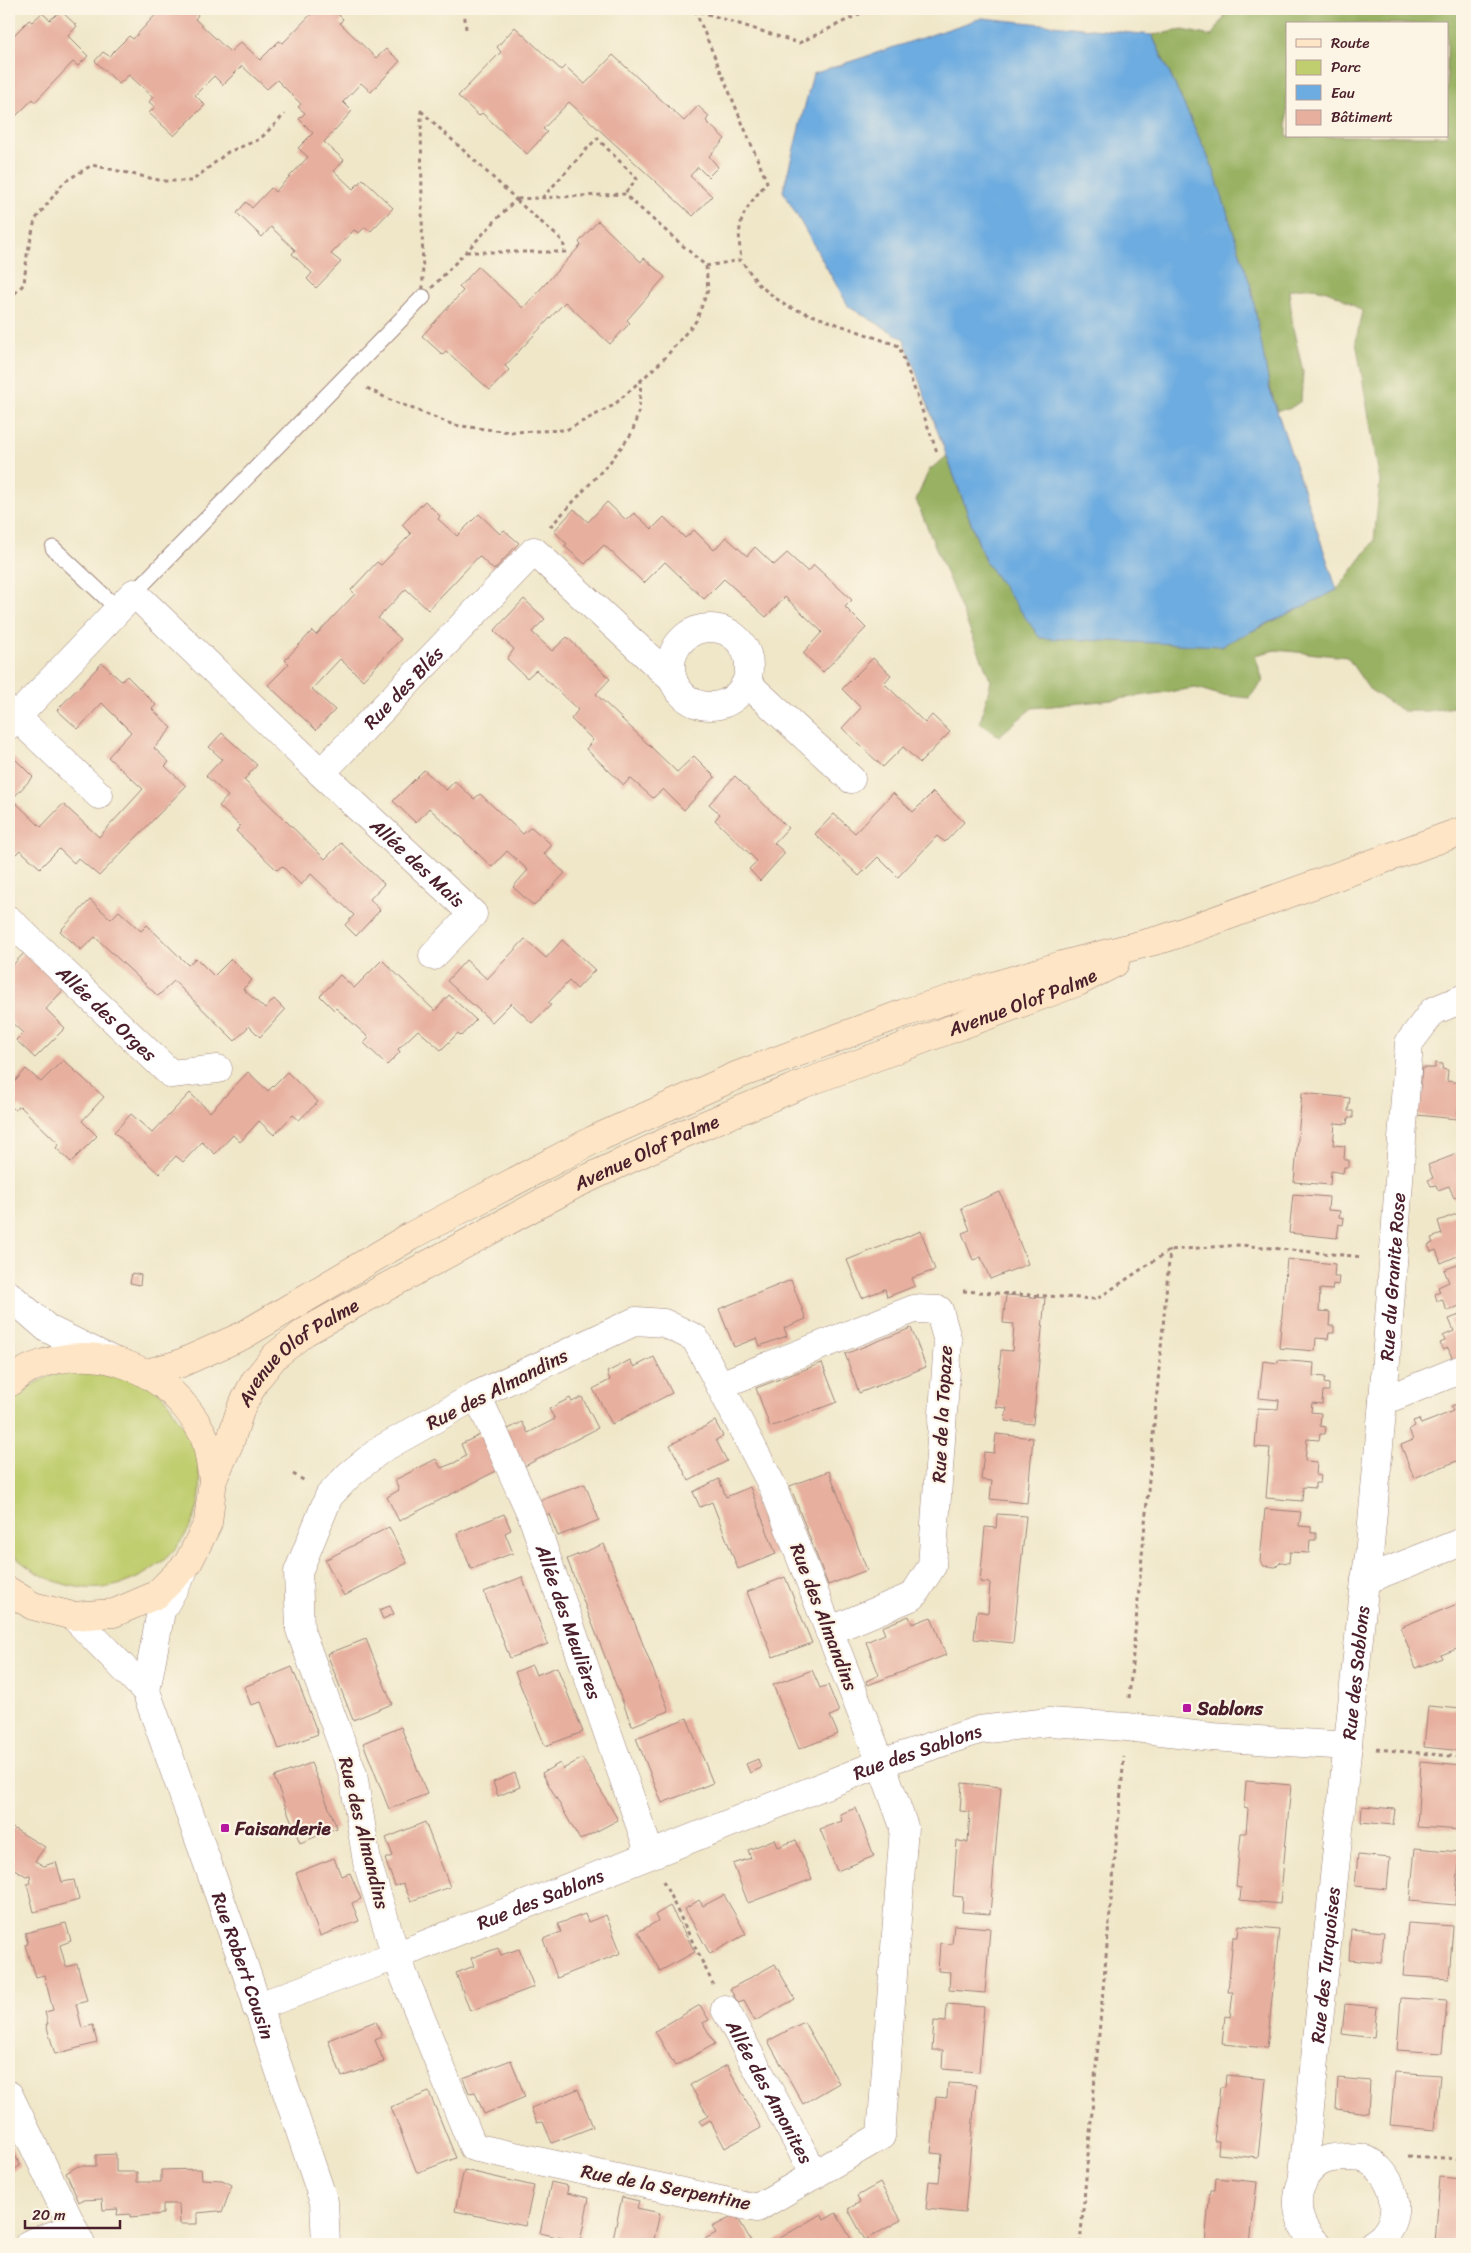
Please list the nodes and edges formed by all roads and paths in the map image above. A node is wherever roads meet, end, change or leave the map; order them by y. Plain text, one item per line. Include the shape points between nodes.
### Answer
1 (464, 9) edge
2 (693, 9) edge
3 (870, 9) edge
4 (466, 29) dead end
5 (285, 114) dead end
6 (624, 194) junction
7 (541, 198) junction
8 (516, 199) junction
9 (466, 252) junction
10 (741, 260) junction
11 (706, 266) junction
12 (423, 296) junction
13 (9, 299) edge
14 (345, 377) junction
15 (641, 380) junction
16 (937, 452) dead end
17 (53, 548) dead end
18 (534, 551) junction
19 (126, 601) junction
20 (673, 680) junction
21 (746, 683) junction
22 (11, 718) edge
23 (321, 773) junction
24 (851, 779) dead end
25 (99, 795) dead end
26 (1462, 831) edge
27 (9, 920) edge
28 (1166, 938) junction
29 (433, 956) dead end
30 (1462, 999) edge
31 (218, 1069) dead end
32 (1394, 1259) junction
33 (9, 1294) edge
34 (939, 1310) junction
35 (110, 1359) junction
36 (1462, 1369) edge
37 (147, 1373) junction
38 (9, 1383) edge
39 (720, 1385) junction
40 (477, 1395) junction
41 (1383, 1401) junction
42 (214, 1479) junction
43 (1462, 1542) edge
44 (188, 1564) junction
45 (1365, 1580) junction
46 (9, 1591) edge
47 (73, 1616) junction
48 (829, 1631) junction
49 (146, 1691) junction
50 (1348, 1746) junction
51 (1462, 1757) edge
52 (881, 1763) junction
53 (650, 1854) junction
54 (396, 1956) junction
55 (256, 2007) junction
56 (725, 2009) joint
57 (9, 2095) edge
58 (1462, 2159) edge
59 (1378, 2167) junction
60 (815, 2175) junction
61 (1302, 2184) junction
62 (77, 2236) edge
63 (29, 2244) edge
64 (326, 2244) edge
65 (1317, 2244) edge
66 (1373, 2244) edge

1 - 4 path
2 - 3 path via 799,42
2 - 10 path via 766,182 742,214 738,237
5 - 13 path via 260,139 228,152 192,181 163,181 92,165 64,182 35,220 24,284
6 - 7 path
6 - 7 path via 637,179 597,138
6 - 11 path
7 - 8 path
8 - 9 path
8 - 9 path via 563,241 564,252
8 - 12 path via 421,111
9 - 12 path
10 - 11 path
10 - 16 path via 759,285 786,306 899,346
11 - 15 path via 708,290 696,321
12 - 14 lane
14 - 15 path via 388,399 454,425 510,432 566,430 614,405
14 - 19 lane
15 - 18 path via 639,410 632,432 610,462 542,536
17 - 19 lane
18 - 20 street
18 - 23 street, Rue des Blés
19 - 22 street
19 - 23 street
20 - 21 street via 690,701 716,706 734,698
20 - 21 street via 671,668 678,643 700,628 712,627 736,636 744,646 750,671
21 - 24 street
22 - 25 street
23 - 29 street, Allée des Mais via 473,914
26 - 28 main road, Avenue Olof Palme
27 - 31 street, Allée des Orges via 171,1074
28 - 37 main road, Avenue Olof Palme via 1062,965 904,1014 738,1075 558,1158 411,1236 242,1336 179,1364
28 - 42 main road, Avenue Olof Palme via 1078,982 803,1084 683,1134 576,1184 329,1318 275,1356 255,1381
30 - 32 street, Rue du Granite Rose via 1433,1011 1409,1043
32 - 34 path via 1240,1245 1170,1250 1097,1299 952,1290
32 - 41 street, Rue du Granite Rose
33 - 35 street via 48,1329
34 - 39 street via 914,1309
34 - 48 street, Rue de la Topaze via 948,1342 932,1566 913,1596
35 - 37 main road, Avenue Olof Palme
35 - 38 main road, Avenue Olof Palme via 70,1357 31,1368
36 - 41 street
37 - 42 main road, Avenue Olof Palme via 179,1397 203,1435
39 - 40 street, Rue des Almandins via 695,1338 664,1323 636,1321
39 - 48 street, Rue des Almandins via 773,1487
40 - 53 street, Allée des Meulières via 532,1516
40 - 54 street, Rue des Almandins via 380,1450 349,1475 329,1496 298,1572 300,1630 353,1774 367,1862
41 - 45 street, Rue du Granite Rose
42 - 44 main road, Avenue Olof Palme via 208,1524
43 - 45 street, Rue des Sablons
44 - 47 main road, Avenue Olof Palme via 156,1595 114,1612
44 - 49 street via 161,1611
45 - 50 street, Rue des Sablons
46 - 47 main road, Avenue Olof Palme via 33,1606
47 - 49 street, Rue Robert Cousin
48 - 52 street, Rue des Almandins
49 - 55 street, Rue Robert Cousin
50 - 51 path
50 - 52 street, Rue des Sablons via 1049,1722 979,1730
50 - 61 street, Rue des Turquoises
52 - 53 street, Rue des Sablons
52 - 60 street, Rue de la Serpentine via 904,1827 881,2136
53 - 54 street, Rue des Sablons
53 - 56 path
54 - 55 street, Rue des Sablons
54 - 60 street, Rue de la Serpentine via 473,2147 757,2208
55 - 64 street, Rue Robert Cousin via 324,2202
56 - 60 street, Allée des Amonites
57 - 62 street
58 - 59 path via 1407,2156
59 - 61 street via 1362,2158 1336,2157 1318,2164
59 - 66 street via 1389,2181 1395,2210 1391,2225 1381,2240
61 - 65 street, Rue des Turquoises via 1297,2202 1299,2220 1308,2237
62 - 63 street

